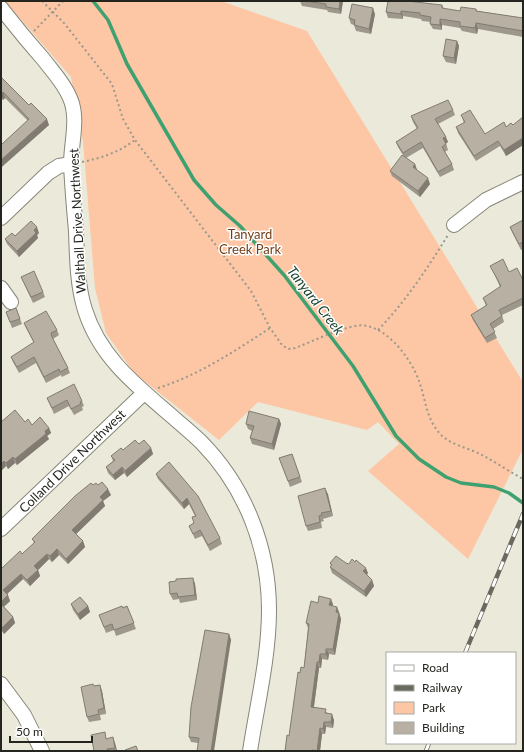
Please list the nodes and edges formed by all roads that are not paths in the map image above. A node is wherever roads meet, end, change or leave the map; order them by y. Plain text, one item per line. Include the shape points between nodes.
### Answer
1 (1, 8) edge
2 (71, 164) junction
3 (523, 182) edge
4 (1, 218) edge
5 (454, 225) road end
6 (1, 288) edge
7 (11, 302) dead end
8 (144, 392) junction
9 (1, 529) edge
10 (1, 684) edge
11 (42, 751) edge
12 (250, 751) edge

1 - 2 street, Walthall Drive Northwest via 63,84 70,98 74,117
2 - 4 street via 59,166 48,173
2 - 8 street, Walthall Drive Northwest via 78,279 85,311 95,336 108,356 123,374
3 - 5 street via 486,200
6 - 7 street
8 - 9 street, Colland Drive Northwest
8 - 12 street, Walthall Drive Northwest via 201,442 217,460 246,505 257,532 264,559 269,612
10 - 11 street via 24,715

